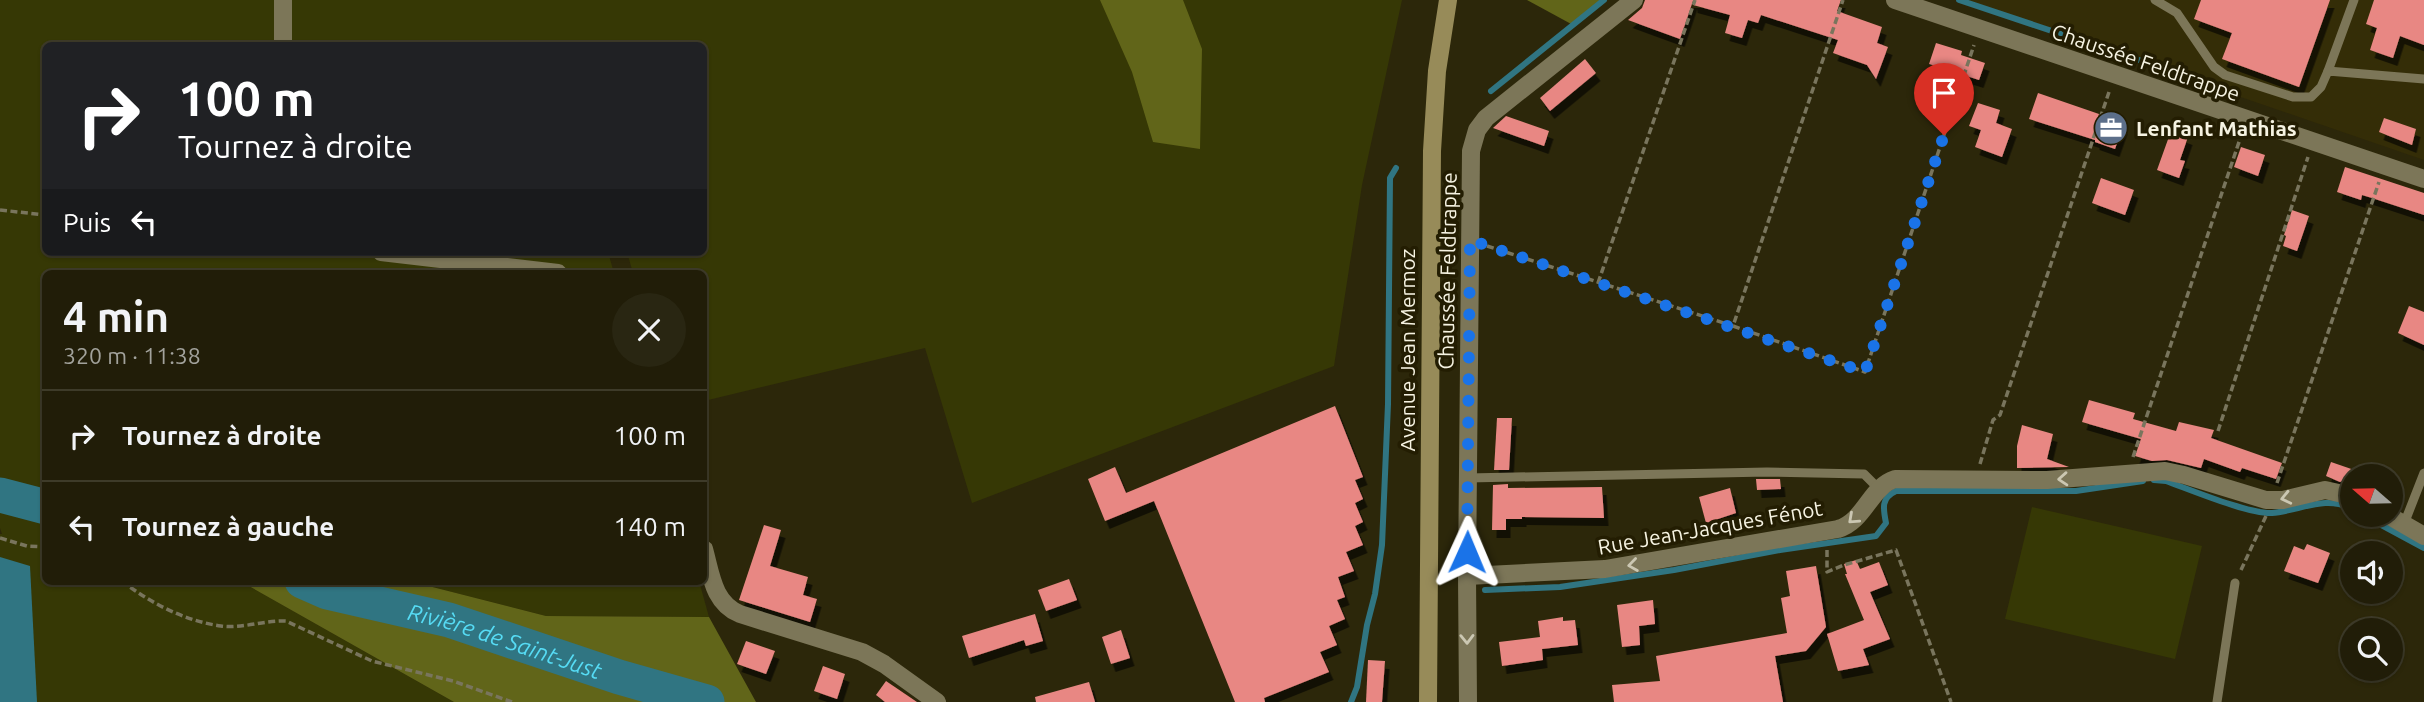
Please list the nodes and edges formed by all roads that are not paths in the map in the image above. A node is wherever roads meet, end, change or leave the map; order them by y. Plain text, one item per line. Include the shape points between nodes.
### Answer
1 (283, 0) edge
2 (1448, 0) edge
3 (1634, 0) edge
4 (1895, 0) edge
5 (2155, 0) edge
6 (2354, 0) edge
7 (283, 42) edge
8 (2328, 71) junction
9 (2424, 79) edge
10 (2424, 179) edge
11 (415, 256) edge
12 (533, 270) edge
13 (2424, 473) edge
14 (1468, 478) junction
15 (1879, 489) junction
16 (2340, 492) edge
17 (2404, 524) joint
18 (2424, 536) edge
19 (707, 559) edge
20 (1467, 576) junction
21 (2235, 583) road end
22 (937, 702) edge
23 (1428, 702) edge
24 (1468, 702) edge
25 (2217, 702) edge

1 - 7 street
2 - 23 main road, Avenue Jean Mermoz via 1432,150
3 - 14 street, Chaussée Feldtrappe via 1476,130 1471,151
4 - 10 street, Chaussée Feldtrappe
5 - 8 lane via 2177,13 2214,67 2234,79 2305,99 2316,93
6 - 8 lane
8 - 9 lane
11 - 12 street
13 - 17 lane
14 - 15 lane via 1864,474
14 - 20 street, Chaussée Feldtrappe
16 -> 15 street via 2325,490 2272,501 2175,473 2134,472 2054,480 1895,479
15 -> 20 street, Rue Jean-Jacques Fénot via 1852,523 1838,529 1605,569
17 - 18 street
19 - 22 street via 726,608 862,652
20 -> 24 street, Chaussée Feldtrappe
21 - 25 lane

